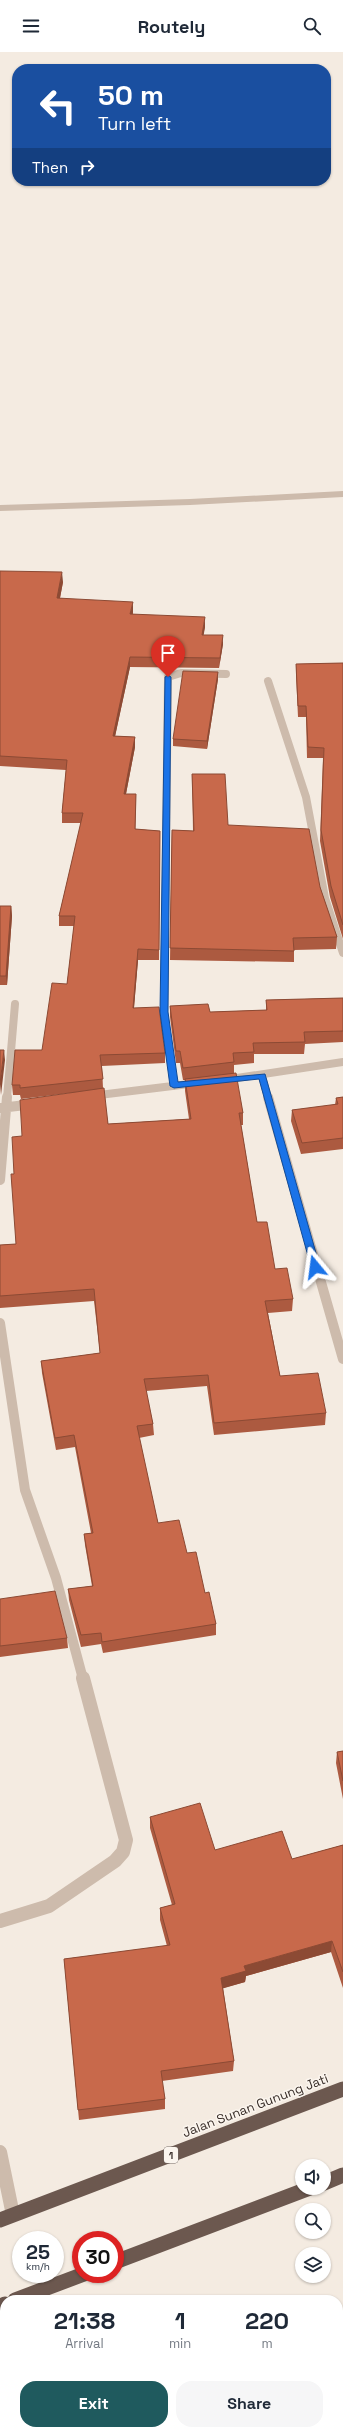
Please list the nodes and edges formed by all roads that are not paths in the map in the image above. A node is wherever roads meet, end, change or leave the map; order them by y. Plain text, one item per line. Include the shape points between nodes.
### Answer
1 (343, 494) edge
2 (0, 508) edge
3 (226, 674) dead end
4 (268, 681) dead end
5 (343, 953) edge
6 (15, 1004) dead end
7 (343, 1062) edge
8 (262, 1076) junction
9 (174, 1086) junction
10 (79, 1098) edge
11 (48, 1102) edge
12 (3, 1107) edge
13 (0, 1180) edge
14 (0, 1323) edge
15 (343, 1359) edge
16 (0, 1921) edge
17 (343, 2089) edge
18 (0, 2152) edge
19 (343, 2175) edge
20 (331, 2179) edge
21 (295, 2194) edge
22 (6, 2218) edge
23 (124, 2259) edge
24 (72, 2279) edge
25 (28, 2295) edge

1 - 2 street
3 - 9 street via 181,673 168,677 164,1012
4 - 5 street via 306,797 326,898
6 - 12 street
7 - 8 street
8 - 9 street
8 - 15 street
9 - 10 street
11 - 12 street
12 - 13 street
14 - 16 street via 25,1490 56,1578 126,1840 123,1852 115,1861 49,1906
17 - 22 highway, Jalan Sunan Gunung Jati / 1
18 - 22 street
19 - 20 highway
21 - 23 highway
24 - 25 highway

